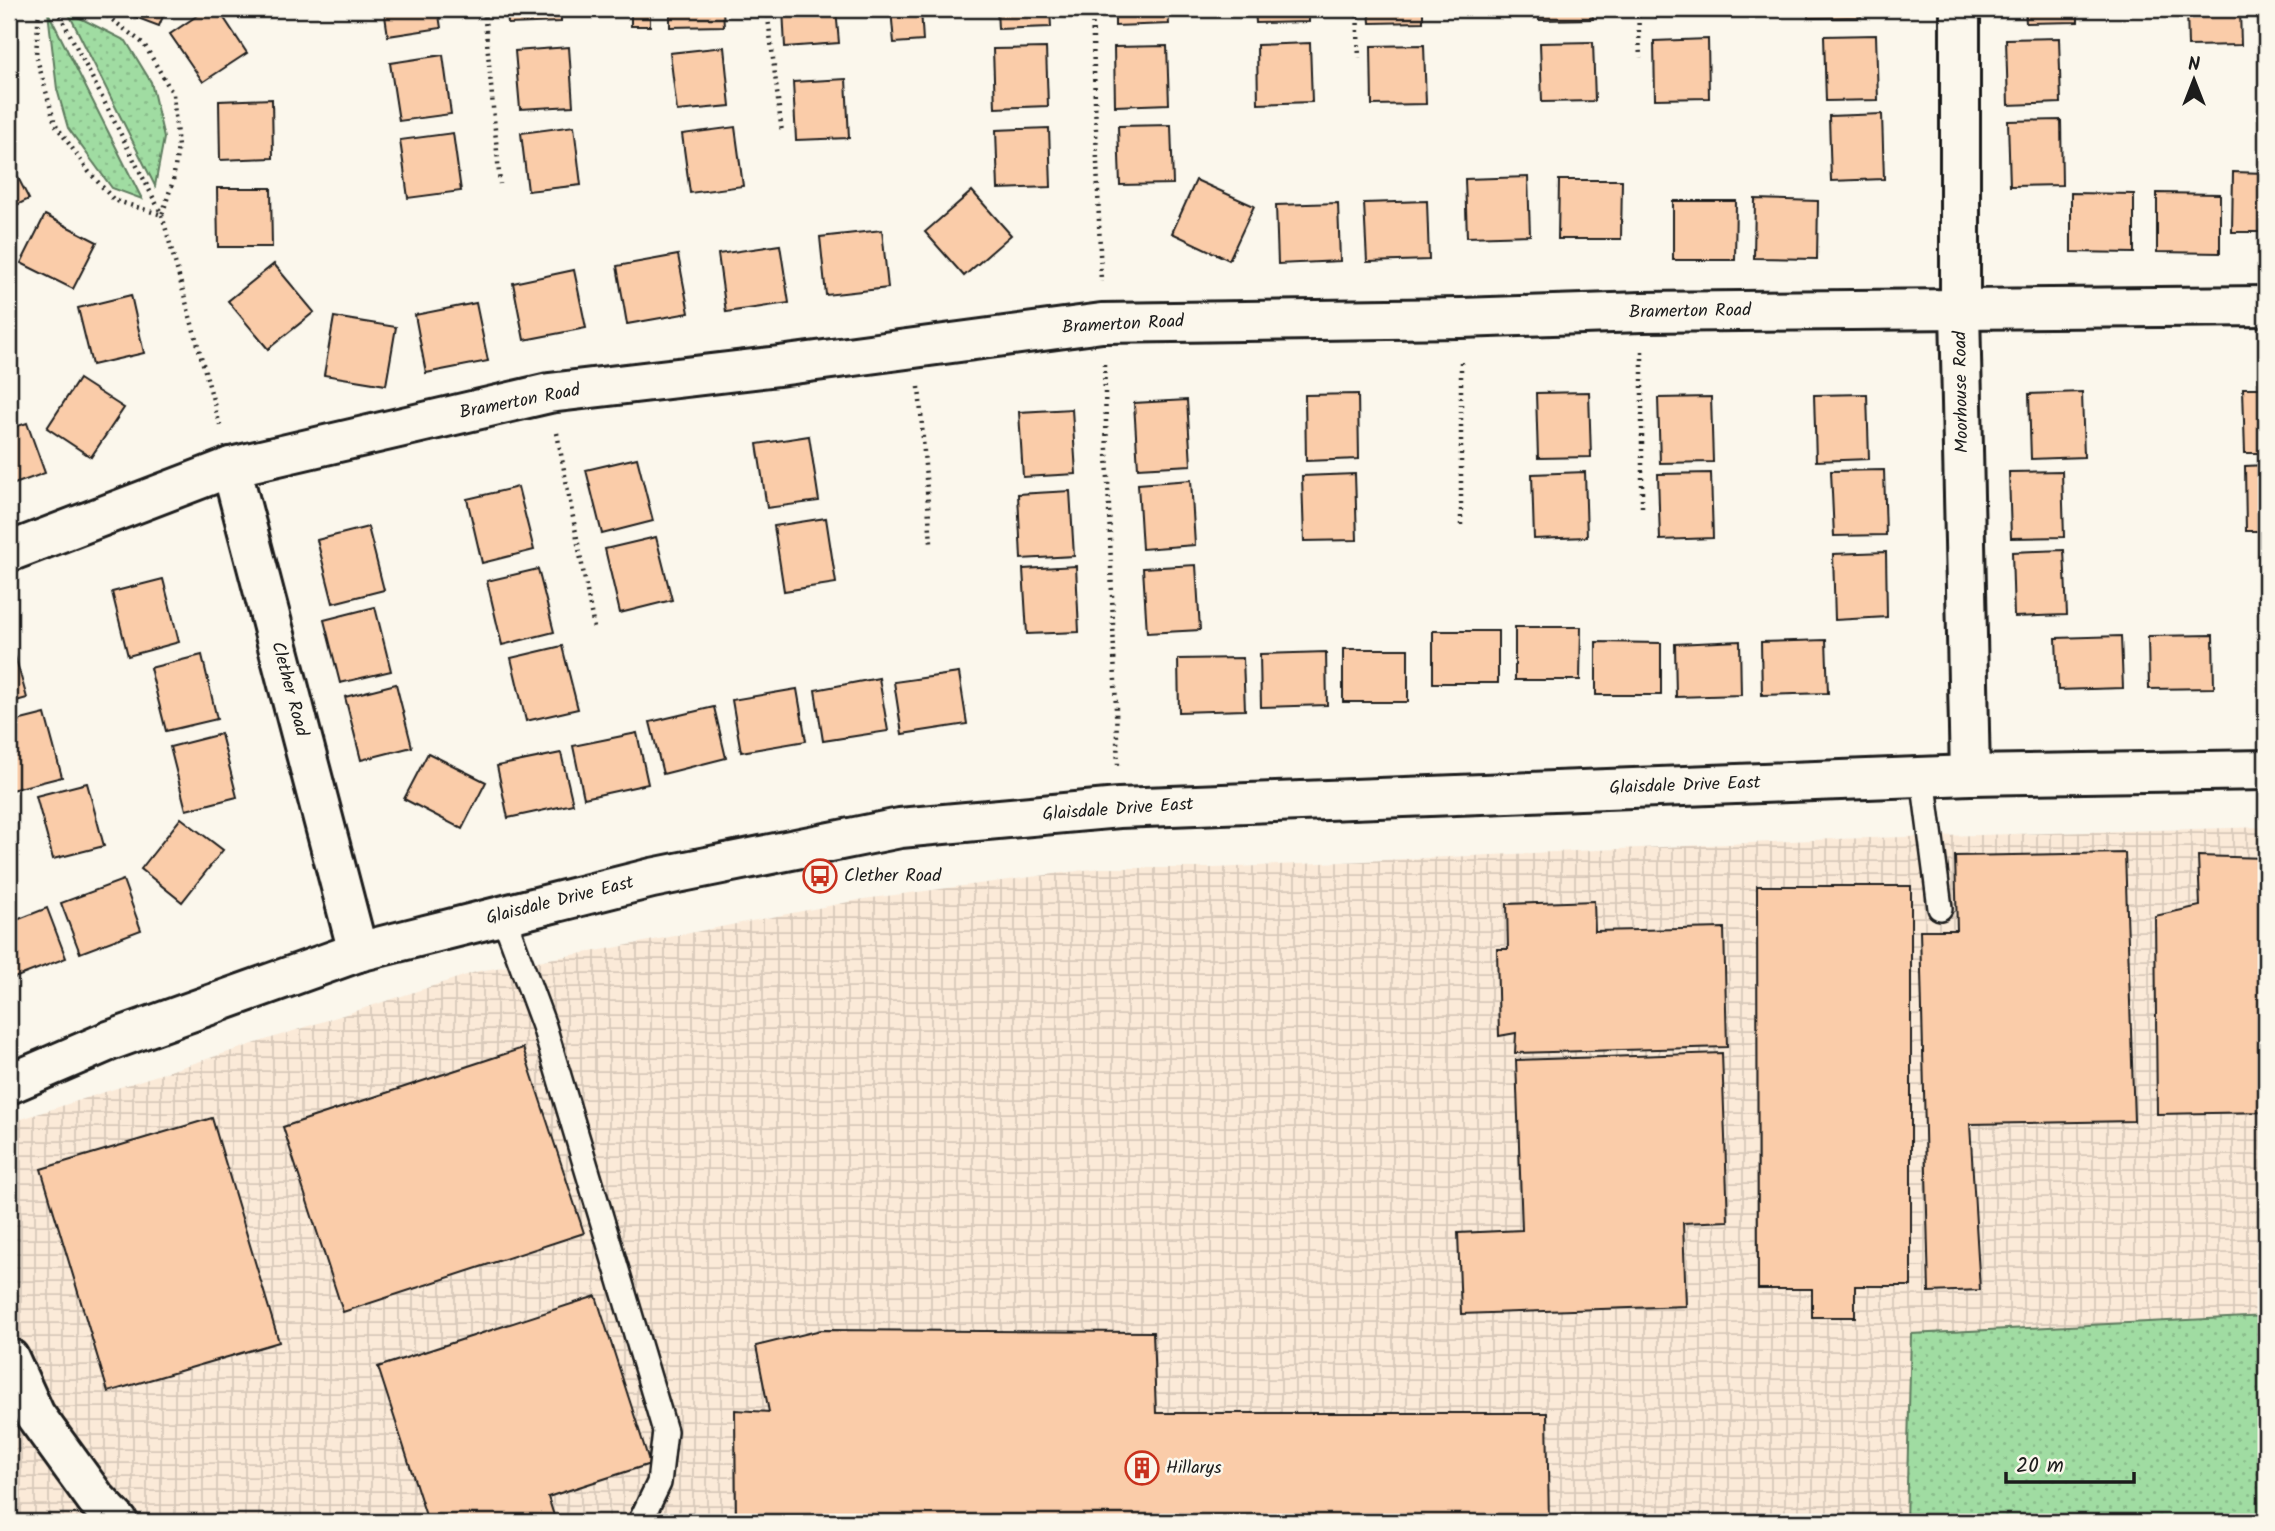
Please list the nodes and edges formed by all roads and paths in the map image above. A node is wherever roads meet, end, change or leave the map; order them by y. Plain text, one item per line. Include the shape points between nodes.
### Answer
1 (39, 9) edge
2 (57, 9) edge
3 (98, 9) edge
4 (484, 9) edge
5 (767, 9) edge
6 (1092, 9) edge
7 (1357, 9) edge
8 (1638, 9) edge
9 (1960, 9) edge
10 (1359, 58) dead end
11 (1640, 58) dead end
12 (782, 133) dead end
13 (500, 184) dead end
14 (162, 215) junction
15 (2266, 306) edge
16 (1960, 309) junction
17 (1642, 312) junction
18 (1461, 318) junction
19 (1102, 323) junction
20 (916, 346) junction
21 (550, 393) junction
22 (231, 467) junction
23 (1642, 508) dead end
24 (1461, 525) dead end
25 (932, 543) dead end
26 (9, 552) edge
27 (594, 628) dead end
28 (2266, 770) edge
29 (1970, 775) junction
30 (1923, 777) junction
31 (1119, 808) junction
32 (1940, 908) dead end
33 (503, 915) junction
34 (358, 952) junction
35 (9, 1084) edge
36 (9, 1358) edge
37 (118, 1522) edge
38 (640, 1522) edge

1 - 14 path via 36,55 55,124 114,200
2 - 14 path
3 - 14 path via 144,44 173,94 178,147
4 - 13 path
5 - 12 path
6 - 19 path
7 - 10 path
8 - 11 path
9 - 16 street, Moorhouse Road
14 - 22 path
15 - 16 street, Bramerton Road
16 - 17 street, Bramerton Road
16 - 29 street, Moorhouse Road
17 - 18 street, Bramerton Road
17 - 23 path
18 - 19 street, Bramerton Road
18 - 24 path
19 - 20 street, Bramerton Road
19 - 31 path
20 - 21 street, Bramerton Road
20 - 25 path
21 - 22 street, Bramerton Road
21 - 27 path
22 - 26 street, Bramerton Road
22 - 34 street, Clether Road
28 - 29 street, Glaisdale Drive East
29 - 30 street, Glaisdale Drive East
30 - 31 street, Glaisdale Drive East
30 - 32 lane
31 - 33 street, Glaisdale Drive East via 900,828 652,878
33 - 34 street, Glaisdale Drive East
33 - 38 lane via 544,1026 665,1431 659,1483
34 - 35 street, Glaisdale Drive East via 109,1041
36 - 37 street via 35,1415

